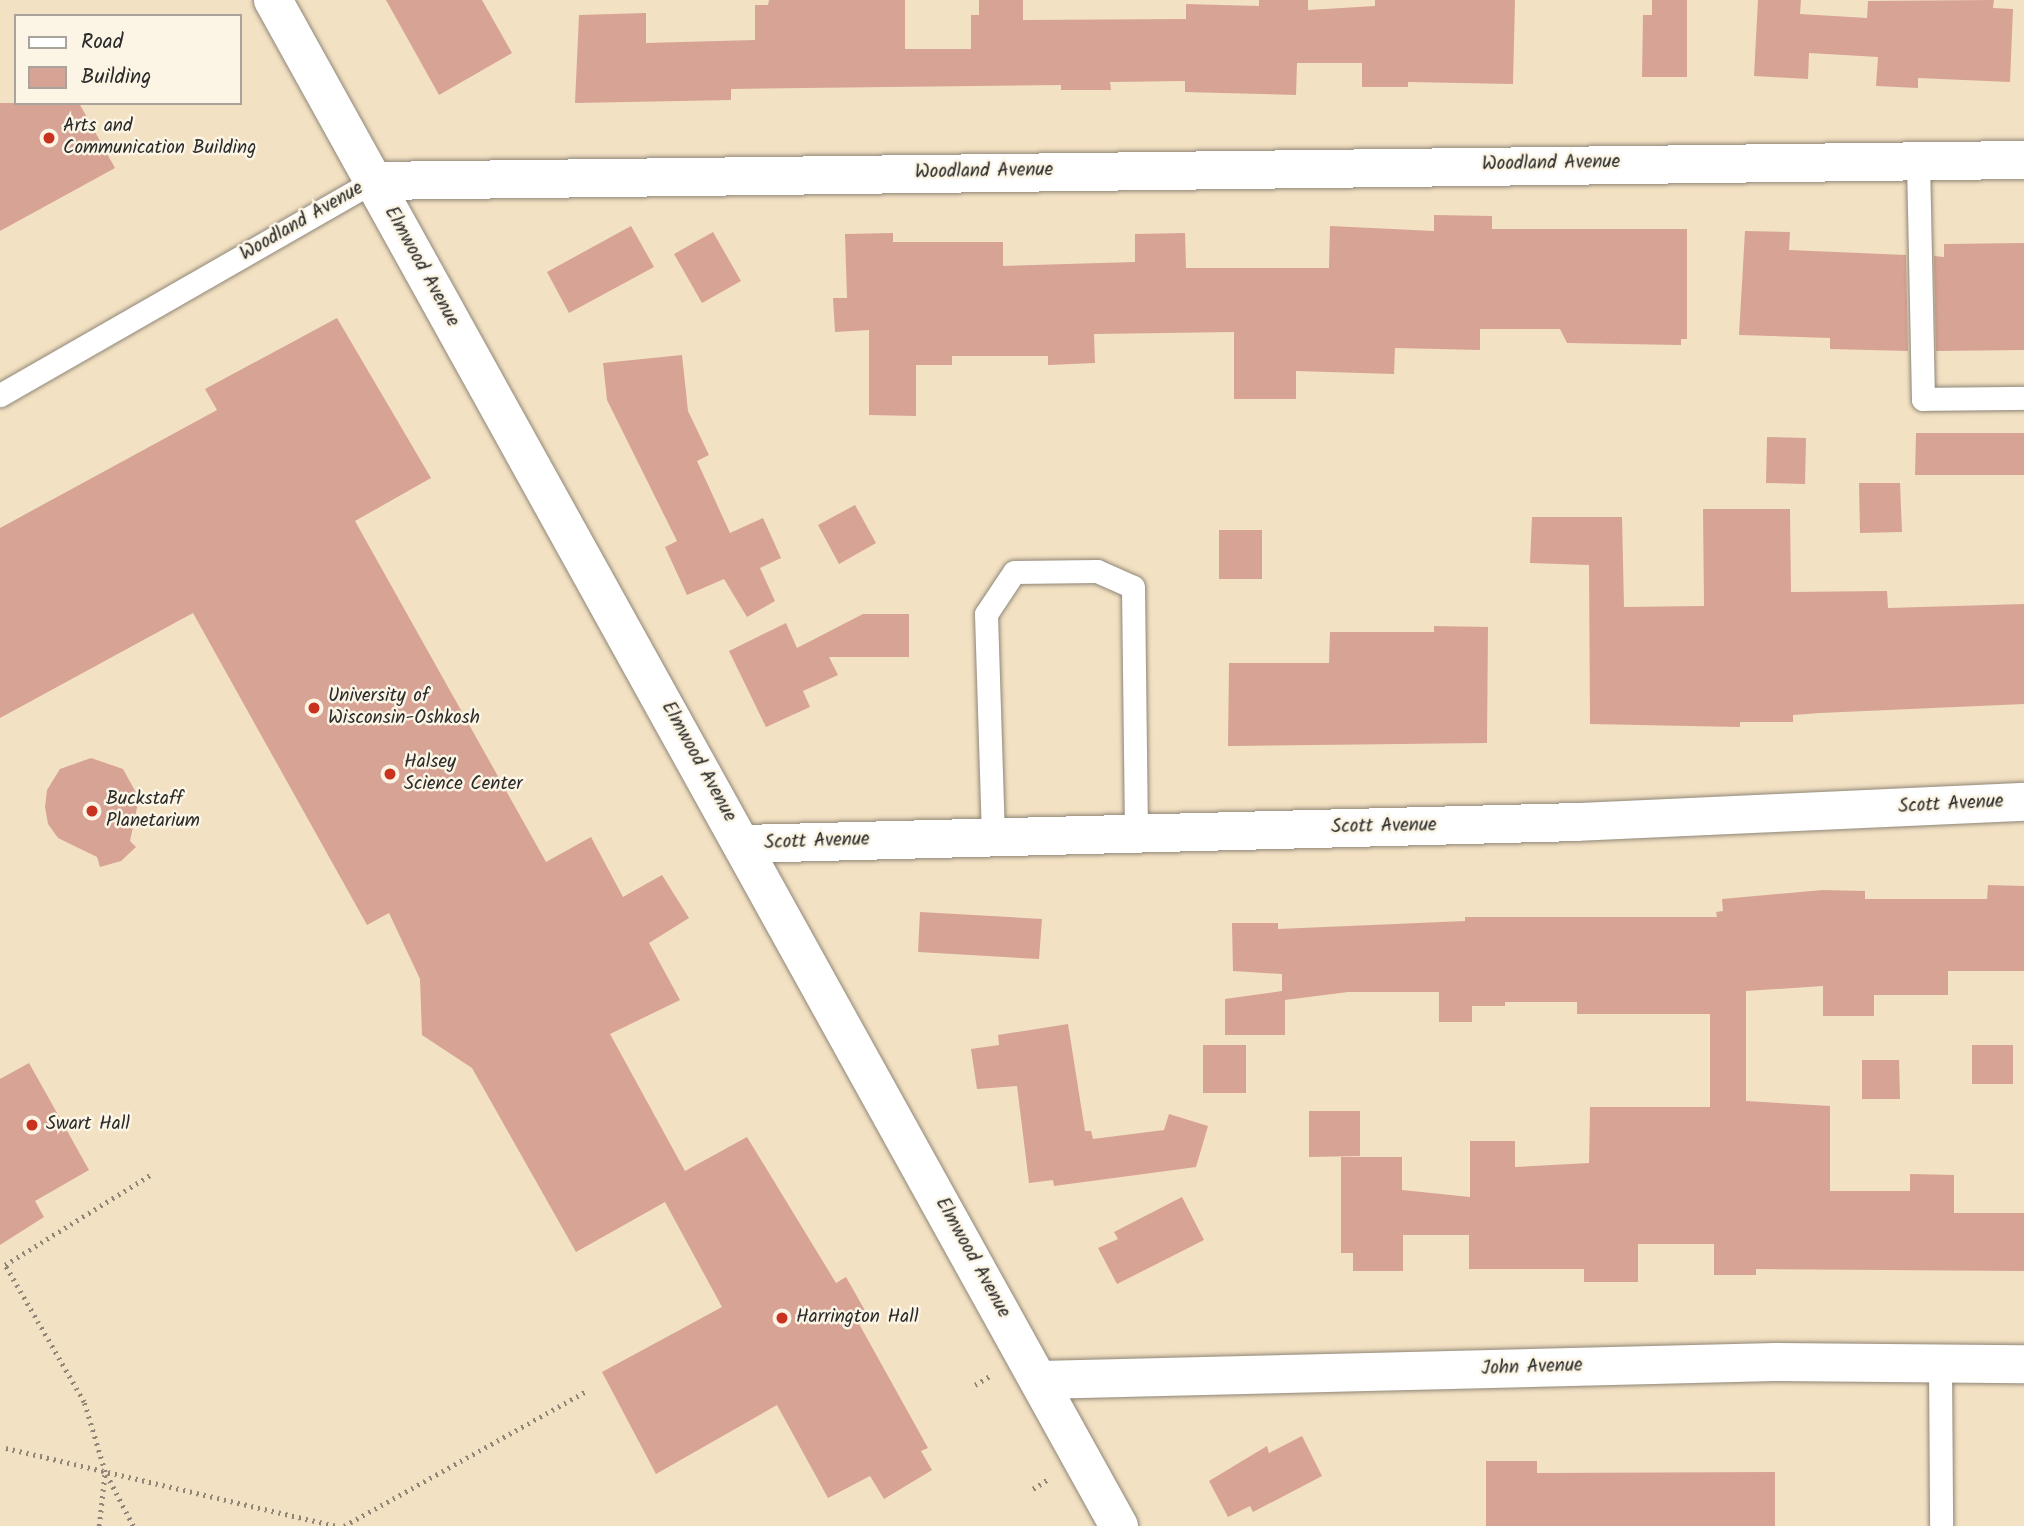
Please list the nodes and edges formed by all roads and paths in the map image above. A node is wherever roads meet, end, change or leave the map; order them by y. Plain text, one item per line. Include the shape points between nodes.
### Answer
1 (273, 0) edge
2 (2024, 160) edge
3 (1918, 161) junction
4 (373, 181) junction
5 (0, 395) edge
6 (2024, 398) edge
7 (2024, 802) edge
8 (1136, 833) junction
9 (993, 836) junction
10 (744, 844) junction
11 (150, 1175) dead end
12 (1940, 1363) junction
13 (2024, 1364) edge
14 (1040, 1380) junction
15 (587, 1391) dead end
16 (6, 1448) dead end
17 (105, 1472) junction
18 (99, 1526) edge
19 (133, 1526) edge
20 (337, 1526) edge
21 (344, 1526) edge
22 (1119, 1526) edge
23 (1941, 1526) edge

1 - 4 street, Elmwood Avenue
2 - 3 street, Woodland Avenue
3 - 4 street, Woodland Avenue
3 - 6 lane via 1923,400
4 - 5 lane, Woodland Avenue
4 - 10 street, Elmwood Avenue
7 - 8 street, Scott Avenue via 1577,822
8 - 9 street, Scott Avenue
8 - 9 lane via 1133,587 1097,571 1014,572 986,614
9 - 10 street, Scott Avenue
10 - 14 street, Elmwood Avenue
11 - 17 path via 5,1265 84,1402
12 - 13 street, John Avenue
12 - 14 street, John Avenue via 1776,1362
12 - 23 lane
14 - 22 street, Elmwood Avenue
15 - 21 path
16 - 17 path
17 - 18 path
17 - 19 path
17 - 20 path

